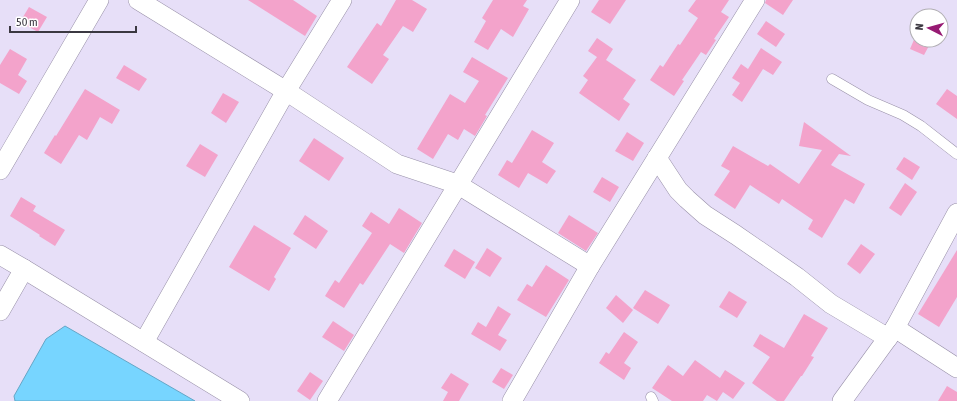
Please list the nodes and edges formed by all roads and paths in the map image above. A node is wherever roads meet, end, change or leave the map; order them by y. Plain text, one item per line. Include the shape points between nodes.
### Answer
1 (99, 0) edge
2 (138, 0) edge
3 (342, 0) edge
4 (570, 0) edge
5 (755, 0) edge
6 (832, 79) dead end
7 (286, 91) junction
8 (957, 154) edge
9 (657, 158) junction
10 (0, 170) edge
11 (458, 184) junction
12 (957, 213) edge
13 (0, 255) edge
14 (590, 266) junction
15 (24, 269) junction
16 (0, 311) edge
17 (891, 333) junction
18 (144, 342) junction
19 (957, 368) edge
20 (240, 401) edge
21 (327, 401) edge
22 (512, 401) edge
23 (842, 401) edge

1 - 10 street
2 - 7 street
3 - 7 street
4 - 11 street
5 - 9 street
6 - 8 lane via 868,100 903,115
7 - 11 street via 397,164
7 - 18 street
9 - 14 street
9 - 17 street via 678,190 705,215 776,262 831,304
11 - 14 street
11 - 21 street
12 - 17 street
13 - 15 street
14 - 22 street
15 - 16 street
15 - 18 street
17 - 19 street
17 - 23 street
18 - 20 street

